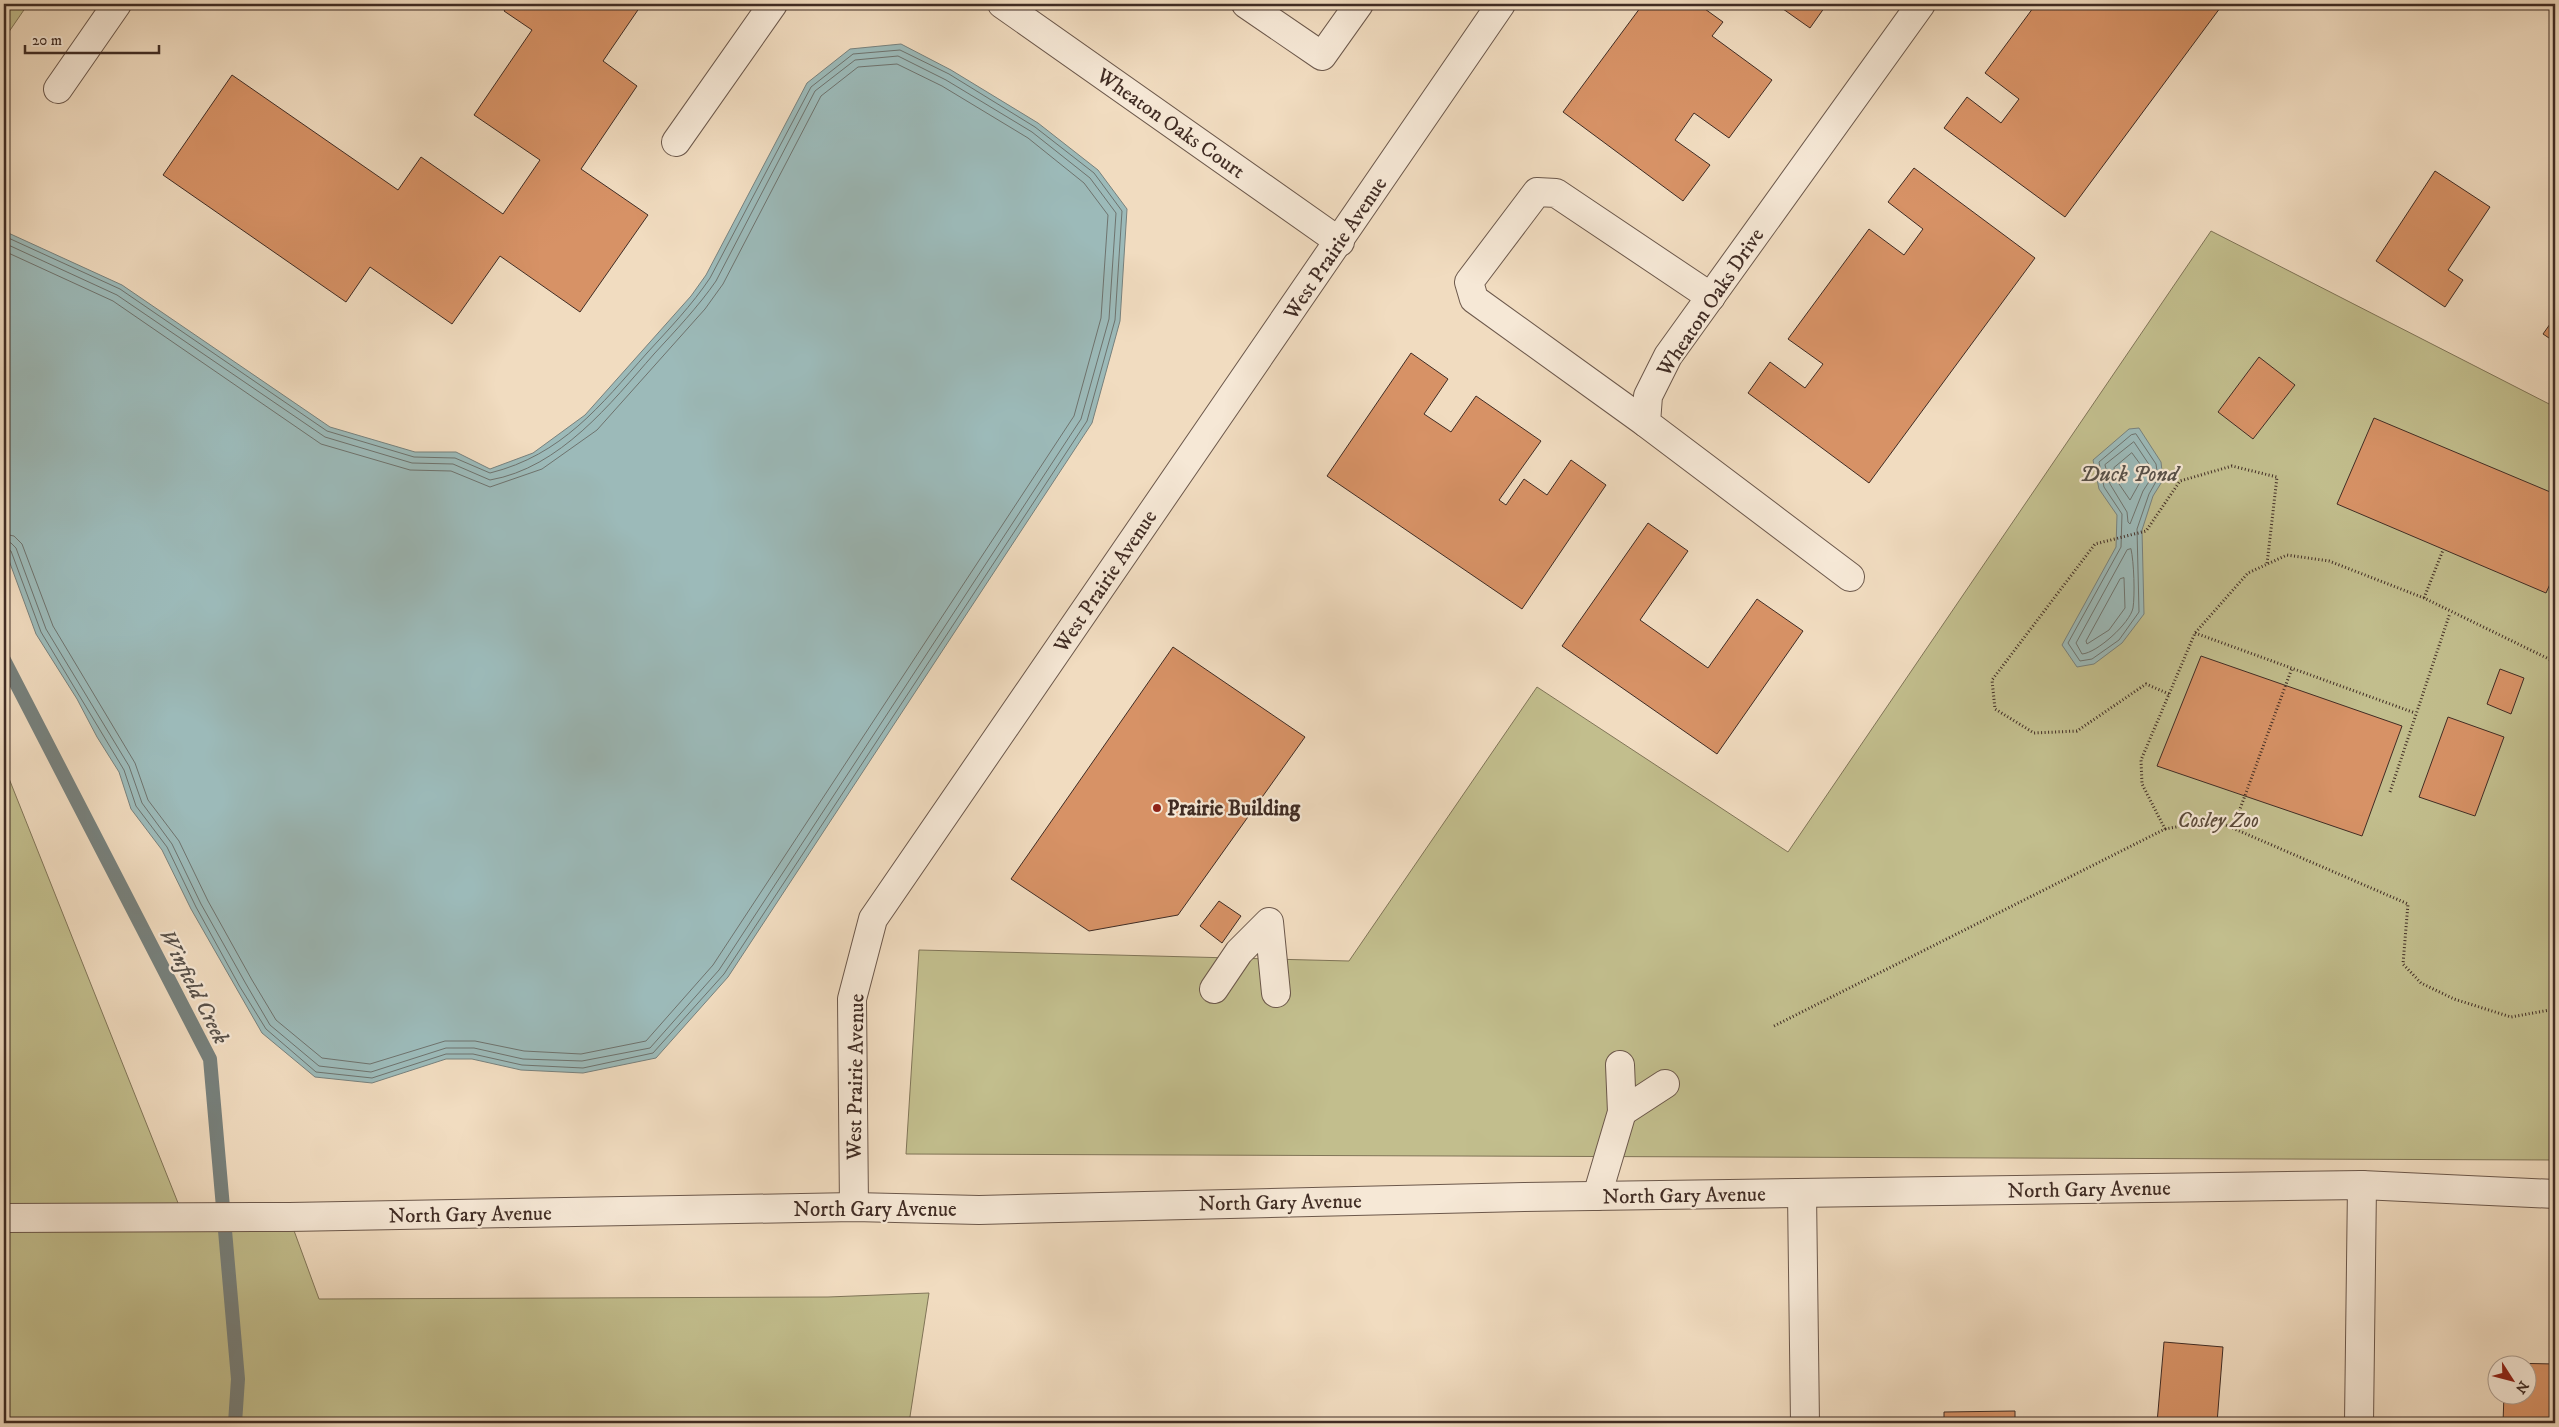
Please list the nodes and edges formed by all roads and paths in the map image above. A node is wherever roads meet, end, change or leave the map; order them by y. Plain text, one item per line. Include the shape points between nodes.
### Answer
1 (117, 4) edge
2 (772, 4) edge
3 (1002, 4) edge
4 (1246, 4) edge
5 (1358, 4) edge
6 (1501, 4) edge
7 (1921, 4) edge
8 (58, 89) dead end
9 (676, 142) dead end
10 (1340, 242) junction
11 (1711, 297) junction
12 (1646, 423) junction
13 (2443, 550) dead end
14 (2267, 564) junction
15 (1850, 577) dead end
16 (2424, 598) junction
17 (2450, 613) junction
18 (2195, 633) junction
19 (2555, 662) edge
20 (2292, 668) junction
21 (2170, 694) junction
22 (2415, 713) junction
23 (2390, 792) dead end
24 (2165, 828) junction
25 (2232, 828) junction
26 (1214, 989) dead end
27 (1276, 993) dead end
28 (2555, 1009) edge
29 (1774, 1026) dead end
30 (1620, 1065) dead end
31 (1665, 1084) dead end
32 (1622, 1112) junction
33 (2362, 1185) junction
34 (1802, 1193) junction
35 (2555, 1194) edge
36 (1597, 1196) junction
37 (854, 1207) junction
38 (4, 1218) edge
39 (1805, 1423) edge
40 (2359, 1423) edge

1 - 8 street
2 - 9 street
3 - 10 street, Wheaton Oaks Court
4 - 5 street via 1322,56
6 - 10 street, West Prairie Avenue
7 - 11 street, Wheaton Oaks Drive
10 - 37 street, West Prairie Avenue via 873,919 852,999
11 - 12 street, Wheaton Oaks Drive via 1668,356 1648,396
11 - 12 street via 1556,194 1537,192 1469,282 1474,299
12 - 15 street
13 - 16 path
14 - 16 path via 2287,555 2329,561
14 - 18 path via 2248,572
14 - 21 path via 2277,478 2232,466 2180,481 2146,531 2095,544 1992,680 1995,709 2034,733 2077,731 2146,684
16 - 17 path
17 - 19 path
17 - 22 path
18 - 20 path
18 - 21 path
20 - 22 path
20 - 25 path
21 - 24 path via 2141,760 2142,784
22 - 23 path
24 - 25 path via 2214,820
24 - 29 path
25 - 28 path via 2408,904 2403,964 2421,983 2454,999 2511,1017
26 - 27 street via 1240,952 1270,922
30 - 32 street
31 - 32 street
32 - 36 street
33 - 34 street, North Gary Avenue
33 - 35 street, North Gary Avenue
33 - 40 street
34 - 36 street, North Gary Avenue
34 - 39 street
36 - 37 street, North Gary Avenue via 979,1210
37 - 38 street, North Gary Avenue via 289,1217

